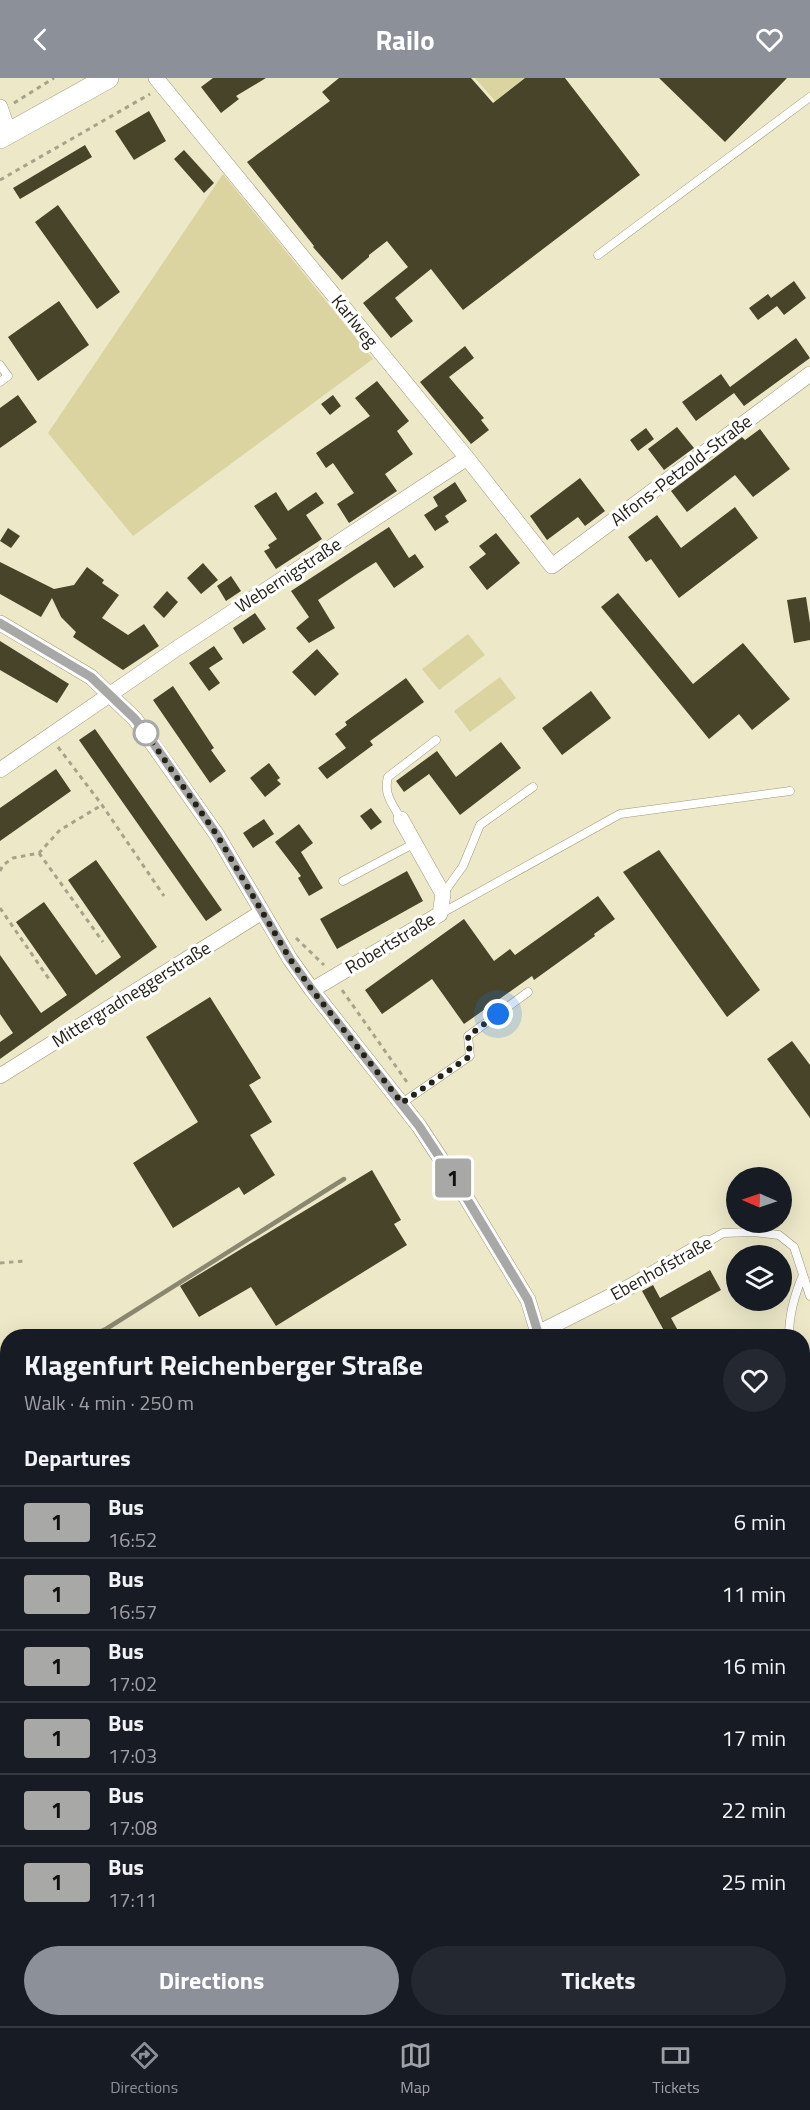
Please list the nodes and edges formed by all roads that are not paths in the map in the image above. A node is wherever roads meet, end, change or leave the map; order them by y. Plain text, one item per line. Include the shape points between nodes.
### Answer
1 (108, 78) edge
2 (160, 82) edge
3 (810, 97) edge
4 (1, 110) edge
5 (4, 136) edge
6 (598, 255) dead end
7 (0, 365) edge
8 (810, 374) edge
9 (0, 382) edge
10 (467, 458) junction
11 (552, 566) joint
12 (0, 622) edge
13 (111, 693) junction
14 (436, 740) dead end
15 (0, 770) edge
16 (533, 787) dead end
17 (790, 791) dead end
18 (402, 819) joint
19 (415, 843) junction
20 (343, 881) dead end
21 (443, 894) junction
22 (262, 912) junction
23 (440, 914) junction
24 (312, 990) junction
25 (528, 992) dead end
26 (0, 1076) edge
27 (402, 1103) junction
28 (706, 1243) joint
29 (803, 1275) junction
30 (810, 1296) edge
31 (536, 1329) edge
32 (549, 1329) edge
33 (789, 1329) edge

1 - 5 main road
2 - 10 street, Karlweg
3 - 6 lane
4 - 5 street
7 - 9 lane via 8,376
8 - 11 street, Alfons-Petzold-Straße
10 - 11 street, Karlweg
10 - 13 street, Webernigstraße
12 - 13 street
13 - 15 street, Webernigstraße
13 - 22 street via 140,726 217,835
14 - 18 lane via 388,777 387,794
16 - 21 lane via 480,825 463,866
17 - 23 lane via 620,814
18 - 19 street, Robertstraße
19 - 20 lane
19 - 21 street, Robertstraße
21 - 23 street, Robertstraße
22 - 24 street
22 - 26 street, Mittergradneggerstraße
23 - 24 street, Robertstraße
24 - 27 street
25 - 27 lane via 468,1036 470,1056
27 - 31 street via 497,1247 528,1300
28 - 29 lane, Ebenhofstraße via 723,1233 779,1235 794,1247
28 - 32 street, Ebenhofstraße
29 - 30 lane, Ebenhofstraße
29 - 33 lane via 789,1316

